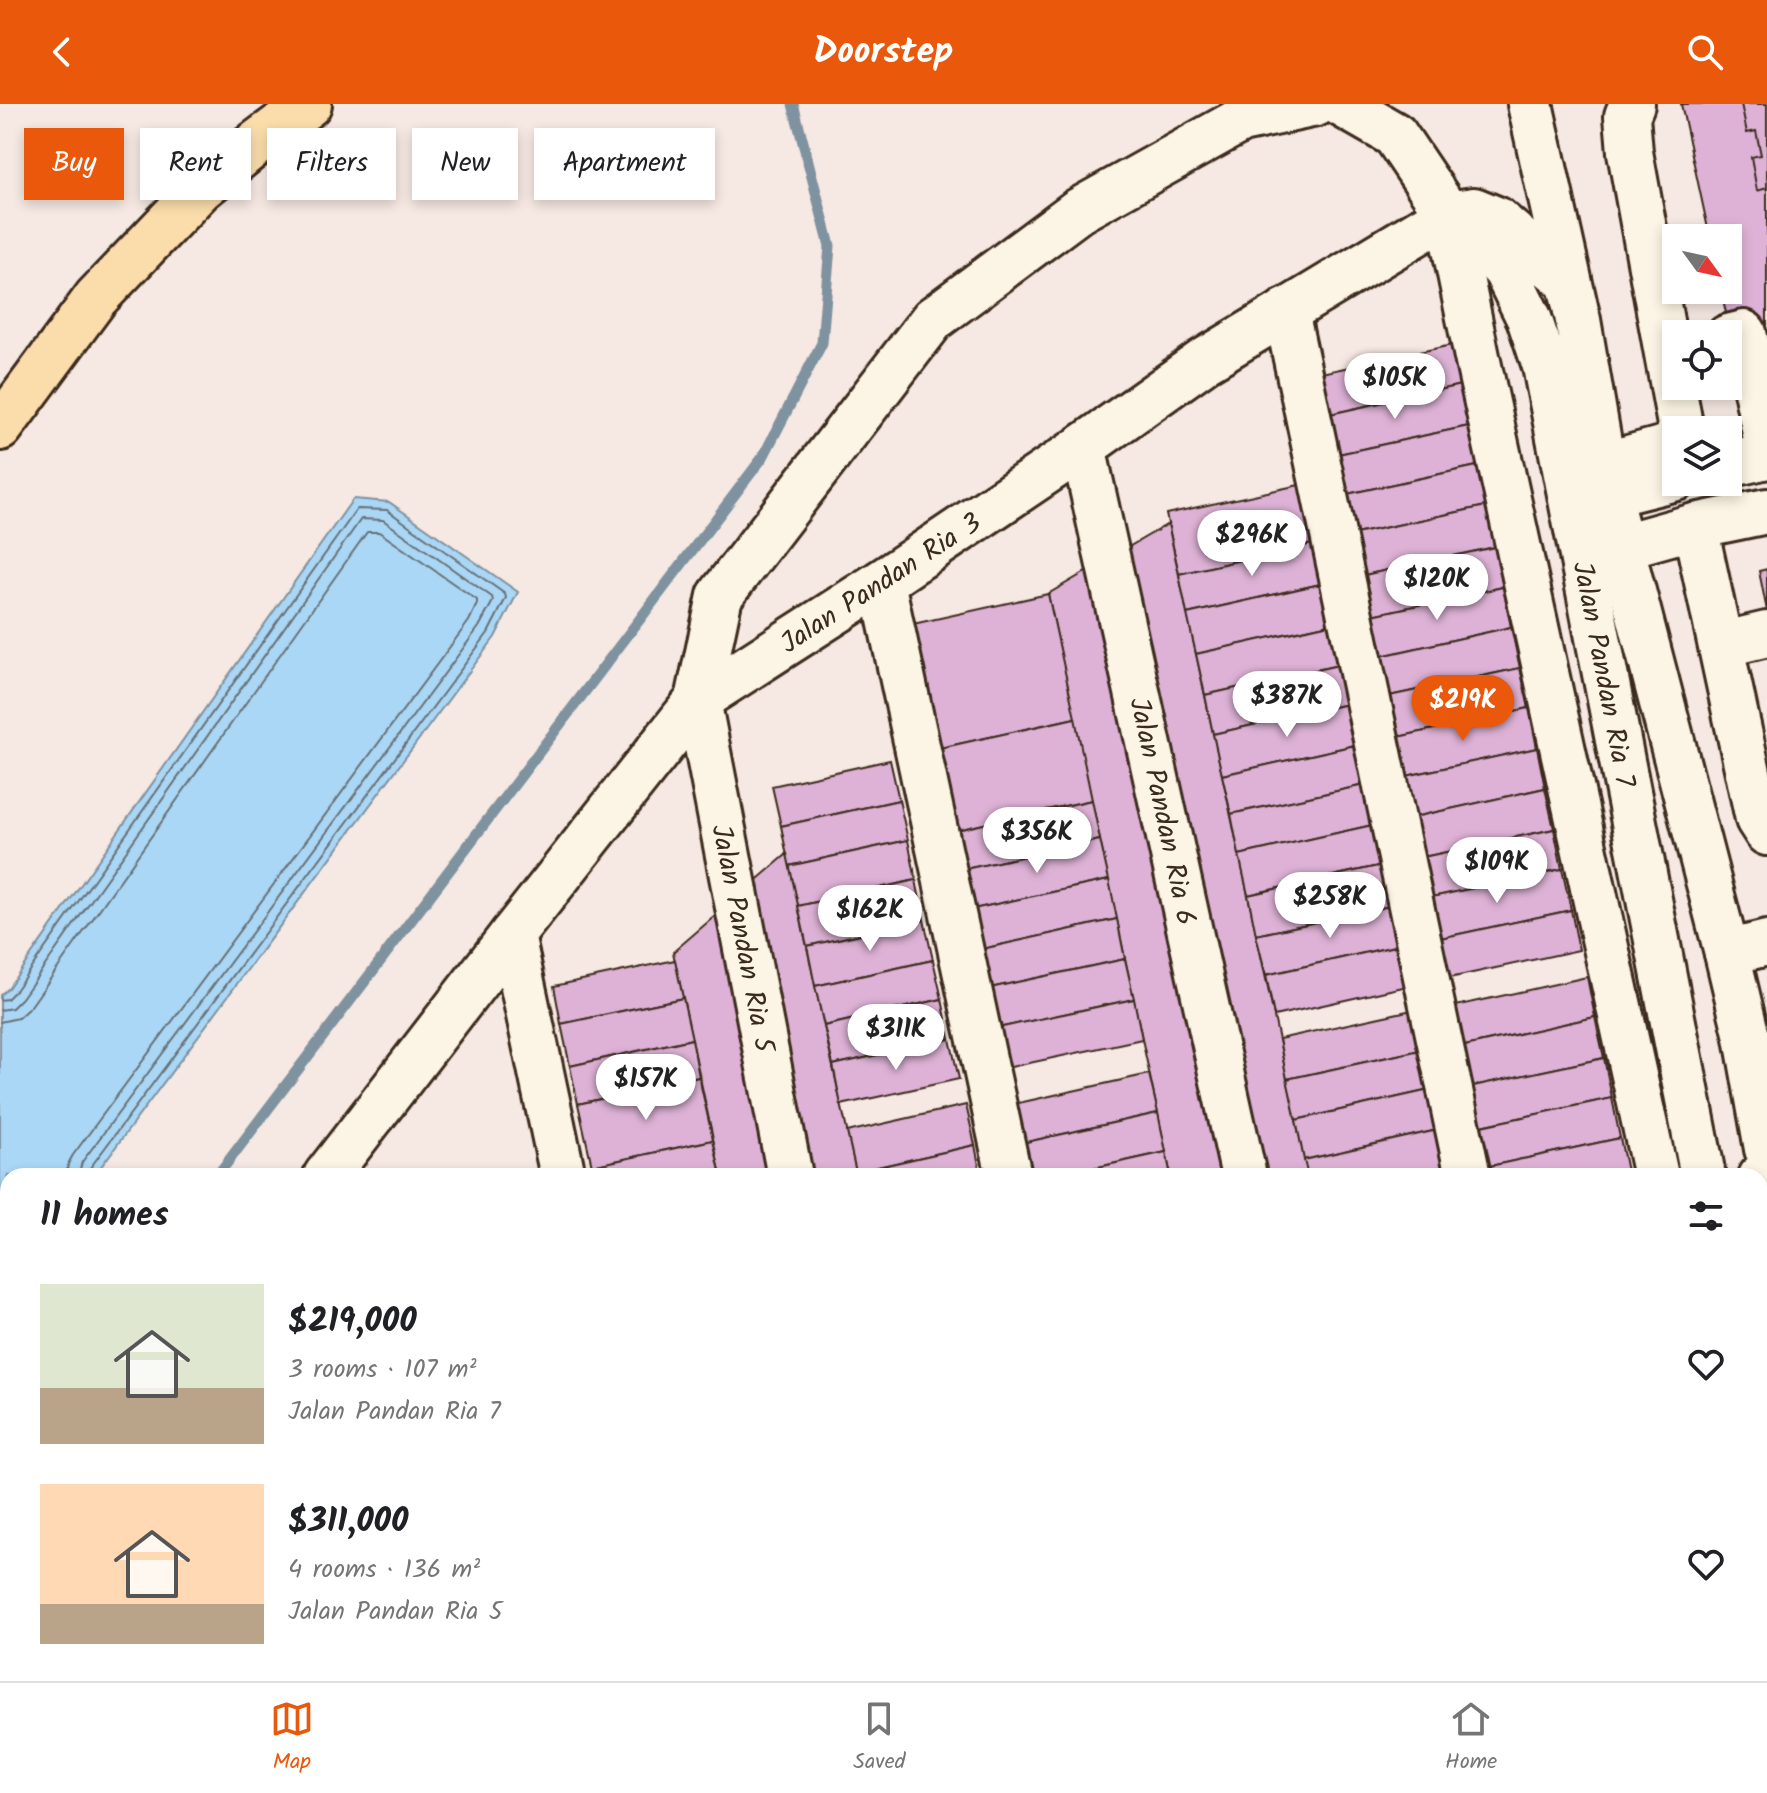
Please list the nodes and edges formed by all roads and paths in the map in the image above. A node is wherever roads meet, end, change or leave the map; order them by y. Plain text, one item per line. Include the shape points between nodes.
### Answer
1 (309, 104) edge
2 (1316, 104) edge
3 (1341, 104) edge
4 (1530, 104) edge
5 (1632, 104) edge
6 (1443, 224) junction
7 (1568, 281) junction
8 (1286, 311) junction
9 (1665, 320) edge
10 (1742, 334) edge
11 (0, 428) edge
12 (1767, 443) edge
13 (1083, 447) junction
14 (1662, 452) edge
15 (1767, 456) edge
16 (1742, 462) edge
17 (1662, 478) edge
18 (1606, 480) junction
19 (1767, 511) edge
20 (1698, 540) junction
21 (1624, 560) junction
22 (882, 582) junction
23 (1767, 634) edge
24 (1721, 645) junction
25 (698, 700) junction
26 (1767, 833) edge
27 (1712, 889) junction
28 (512, 935) junction
29 (1747, 948) edge
30 (1665, 980) junction
31 (1767, 1149) edge
32 (1701, 1166) edge
33 (333, 1168) edge
34 (561, 1168) edge
35 (788, 1168) edge
36 (1007, 1168) edge
37 (1242, 1168) edge
38 (1466, 1168) edge
39 (1654, 1168) edge
40 (1748, 1168) edge

1 - 11 highway via 200,189 96,298
2 - 25 street via 1241,120 1078,211 933,319 720,596
3 - 6 street via 1395,135
4 - 7 street, Jalan Pandan Ria 7
5 - 9 street via 1627,126
6 - 7 street via 1474,210 1496,219
6 - 8 street, Jalan Pandan Ria 3
6 - 30 street, Jalan Pandan Ria 7 via 1483,245 1506,271 1545,366
6 - 39 street via 1477,357
7 - 18 street, Jalan Pandan Ria 7
8 - 13 street, Jalan Pandan Ria 3 via 1204,361
8 - 38 street
10 - 12 street
13 - 22 street, Jalan Pandan Ria 3
13 - 37 street, Jalan Pandan Ria 6
14 - 18 street
15 - 16 street
17 - 18 street
18 - 21 street, Jalan Pandan Ria 7
19 - 20 street
20 - 21 street
20 - 24 street
21 - 27 street, Jalan Pandan Ria 7
22 - 25 street, Jalan Pandan Ria 3
22 - 36 street
23 - 24 street
24 - 26 street via 1758,819
25 - 28 street, Jalan Pandan Ria 3
25 - 35 street, Jalan Pandan Ria 5
27 - 29 street, Jalan Pandan Ria 7
27 - 30 street
28 - 33 street, Jalan Pandan Ria 3
28 - 34 street
29 - 31 street, Jalan Pandan Ria 7 via 1747,1037
30 - 32 street, Jalan Pandan Ria 7
32 - 39 street
32 - 40 street via 1715,1154

